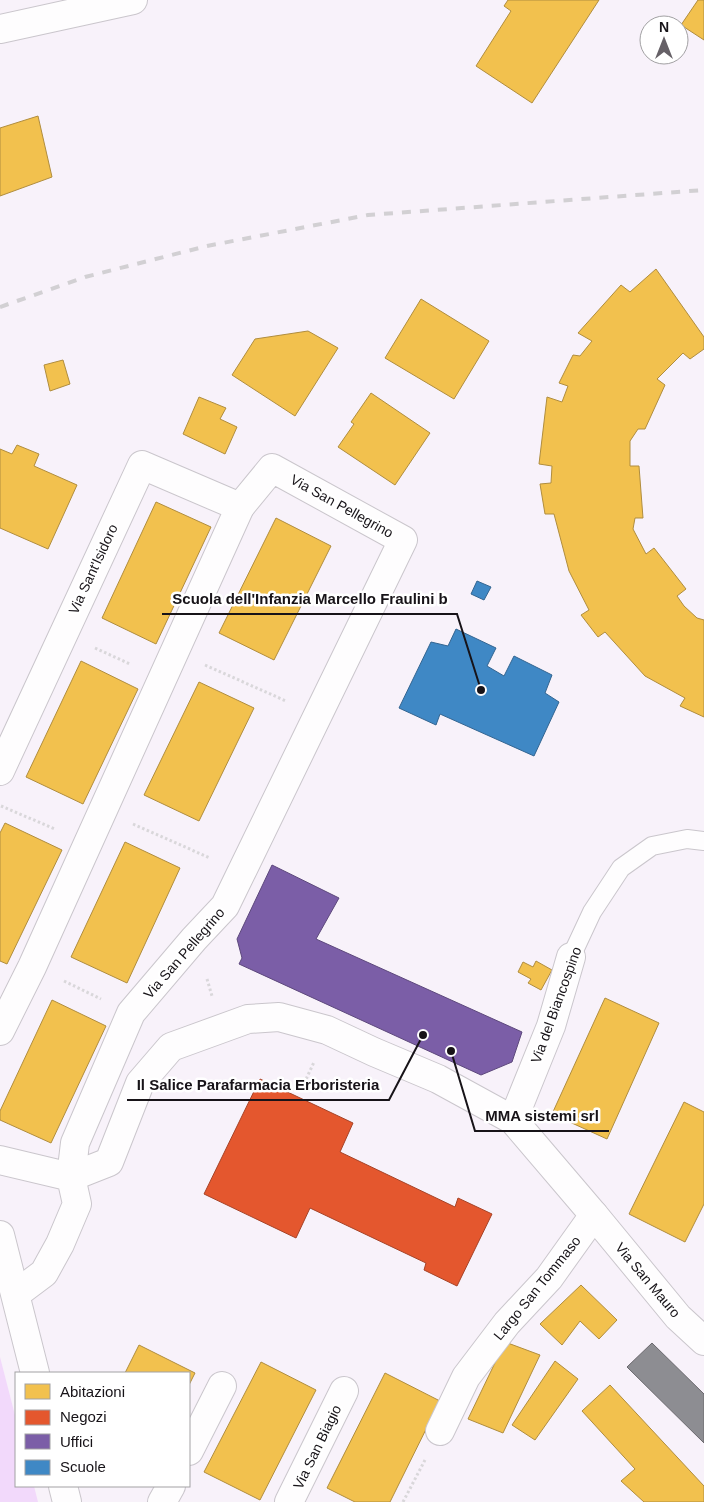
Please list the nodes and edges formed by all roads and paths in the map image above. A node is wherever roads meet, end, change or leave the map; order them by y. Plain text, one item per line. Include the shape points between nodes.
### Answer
1 (132, 0) edge
2 (0, 29) edge
3 (240, 507) junction
4 (63, 633) junction
5 (175, 652) junction
6 (162, 679) junction
7 (318, 716) junction
8 (0, 771) edge
9 (0, 805) edge
10 (103, 811) junction
11 (704, 841) edge
12 (88, 843) junction
13 (242, 873) junction
14 (194, 939) junction
15 (571, 957) joint
16 (32, 967) junction
17 (131, 1013) junction
18 (222, 1028) junction
19 (0, 1032) edge
20 (513, 1120) junction
21 (0, 1160) edge
22 (71, 1177) junction
23 (594, 1216) junction
24 (0, 1235) edge
25 (16, 1294) junction
26 (704, 1341) edge
27 (35, 1372) edge
28 (222, 1386) dead end
29 (344, 1391) dead end
30 (440, 1430) joint
31 (190, 1449) edge
32 (63, 1487) edge
33 (170, 1487) edge
34 (67, 1502) edge
35 (162, 1502) edge
36 (289, 1502) edge
37 (403, 1502) edge

1 - 2 street
3 - 4 street, Via Sant'Isidoro via 142,465
3 - 5 street, Via San Pellegrino
3 - 7 street, Via San Pellegrino via 272,468 404,540
4 - 6 path
4 - 8 street, Via Sant'Isidoro
5 - 6 street, Via San Pellegrino
5 - 7 path
6 - 10 street, Via San Pellegrino
7 - 13 street, Via San Pellegrino
9 - 12 path
10 - 12 street, Via San Pellegrino
10 - 13 path
11 - 15 lane, Via del Biancospino via 687,839 652,846 621,868 592,912
12 - 16 street, Via San Pellegrino
13 - 14 street, Via San Pellegrino via 226,906
14 - 17 street, Via San Pellegrino
14 - 18 path
15 - 20 street, Via del Biancospino via 550,1026
16 - 17 path
16 - 19 street, Via San Pellegrino
17 - 22 street, Via San Pellegrino via 75,1143
18 - 20 street via 248,1019 279,1017 327,1030 438,1079
18 - 22 street via 171,1047 140,1083 109,1162
20 - 23 street
21 - 22 street
22 - 25 street via 77,1204 60,1244 44,1273
23 - 26 street, Via San Mauro via 678,1317
23 - 30 street, Largo San Tommaso via 549,1278 507,1323 466,1377
24 - 25 street
25 - 27 street
28 - 31 street
29 - 36 street, Via San Biagio
30 - 37 path
32 - 34 street
33 - 35 street

